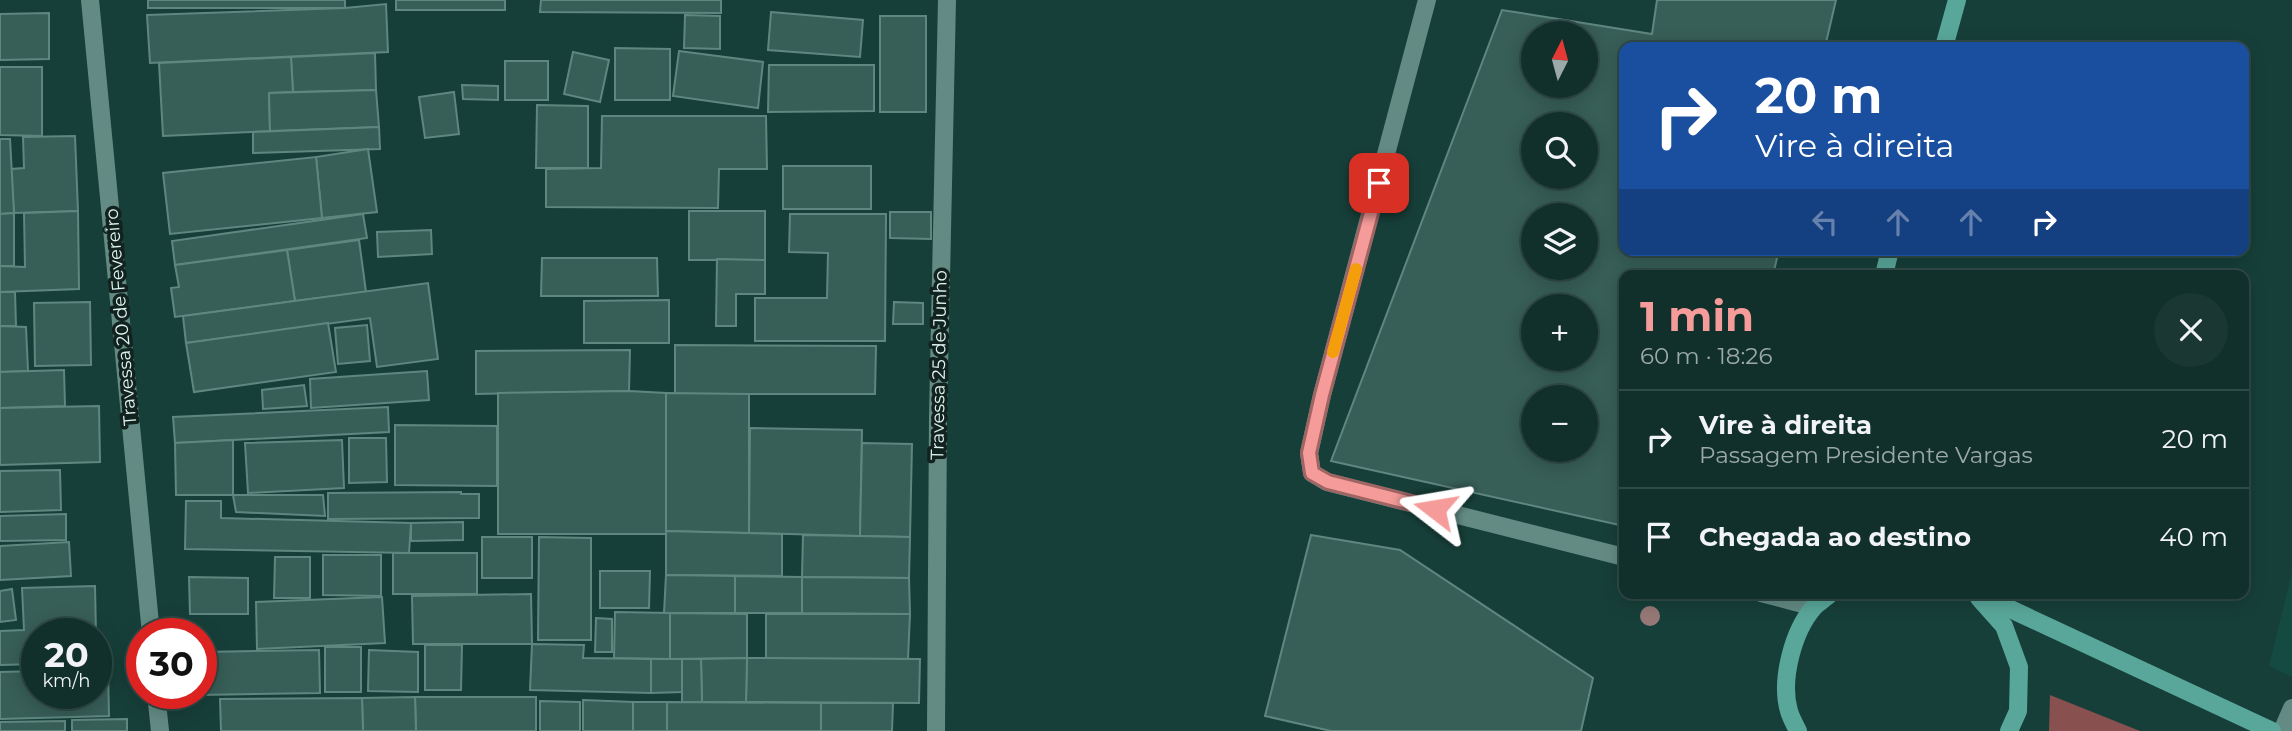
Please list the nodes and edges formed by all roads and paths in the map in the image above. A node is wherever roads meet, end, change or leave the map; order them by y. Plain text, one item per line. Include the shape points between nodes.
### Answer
1 (90, 0) edge
2 (947, 0) edge
3 (1427, 0) edge
4 (1957, 0) edge
5 (1945, 42) edge
6 (1619, 556) edge
7 (1784, 599) edge
8 (1824, 599) edge
9 (1981, 599) edge
10 (1989, 599) edge
11 (1814, 607) junction
12 (149, 618) edge
13 (2292, 708) edge
14 (158, 709) edge
15 (1789, 711) junction
16 (160, 731) edge
17 (936, 731) edge
18 (1786, 731) edge
19 (1798, 731) edge
20 (2009, 731) edge
21 (2272, 731) edge
22 (2283, 731) edge

1 - 12 street, Travessa 20 de Fevereiro
2 - 17 street, Travessa 25 de Junho
3 - 6 street via 1322,395 1309,453 1312,473 1328,482
4 - 5 main road
7 - 11 street
8 - 11 main road
9 - 20 main road via 2004,626 2019,667 2018,711
10 - 21 main road
11 - 15 main road via 1791,654 1786,683
13 - 22 street
14 - 16 street
15 - 18 main road
15 - 19 main road

